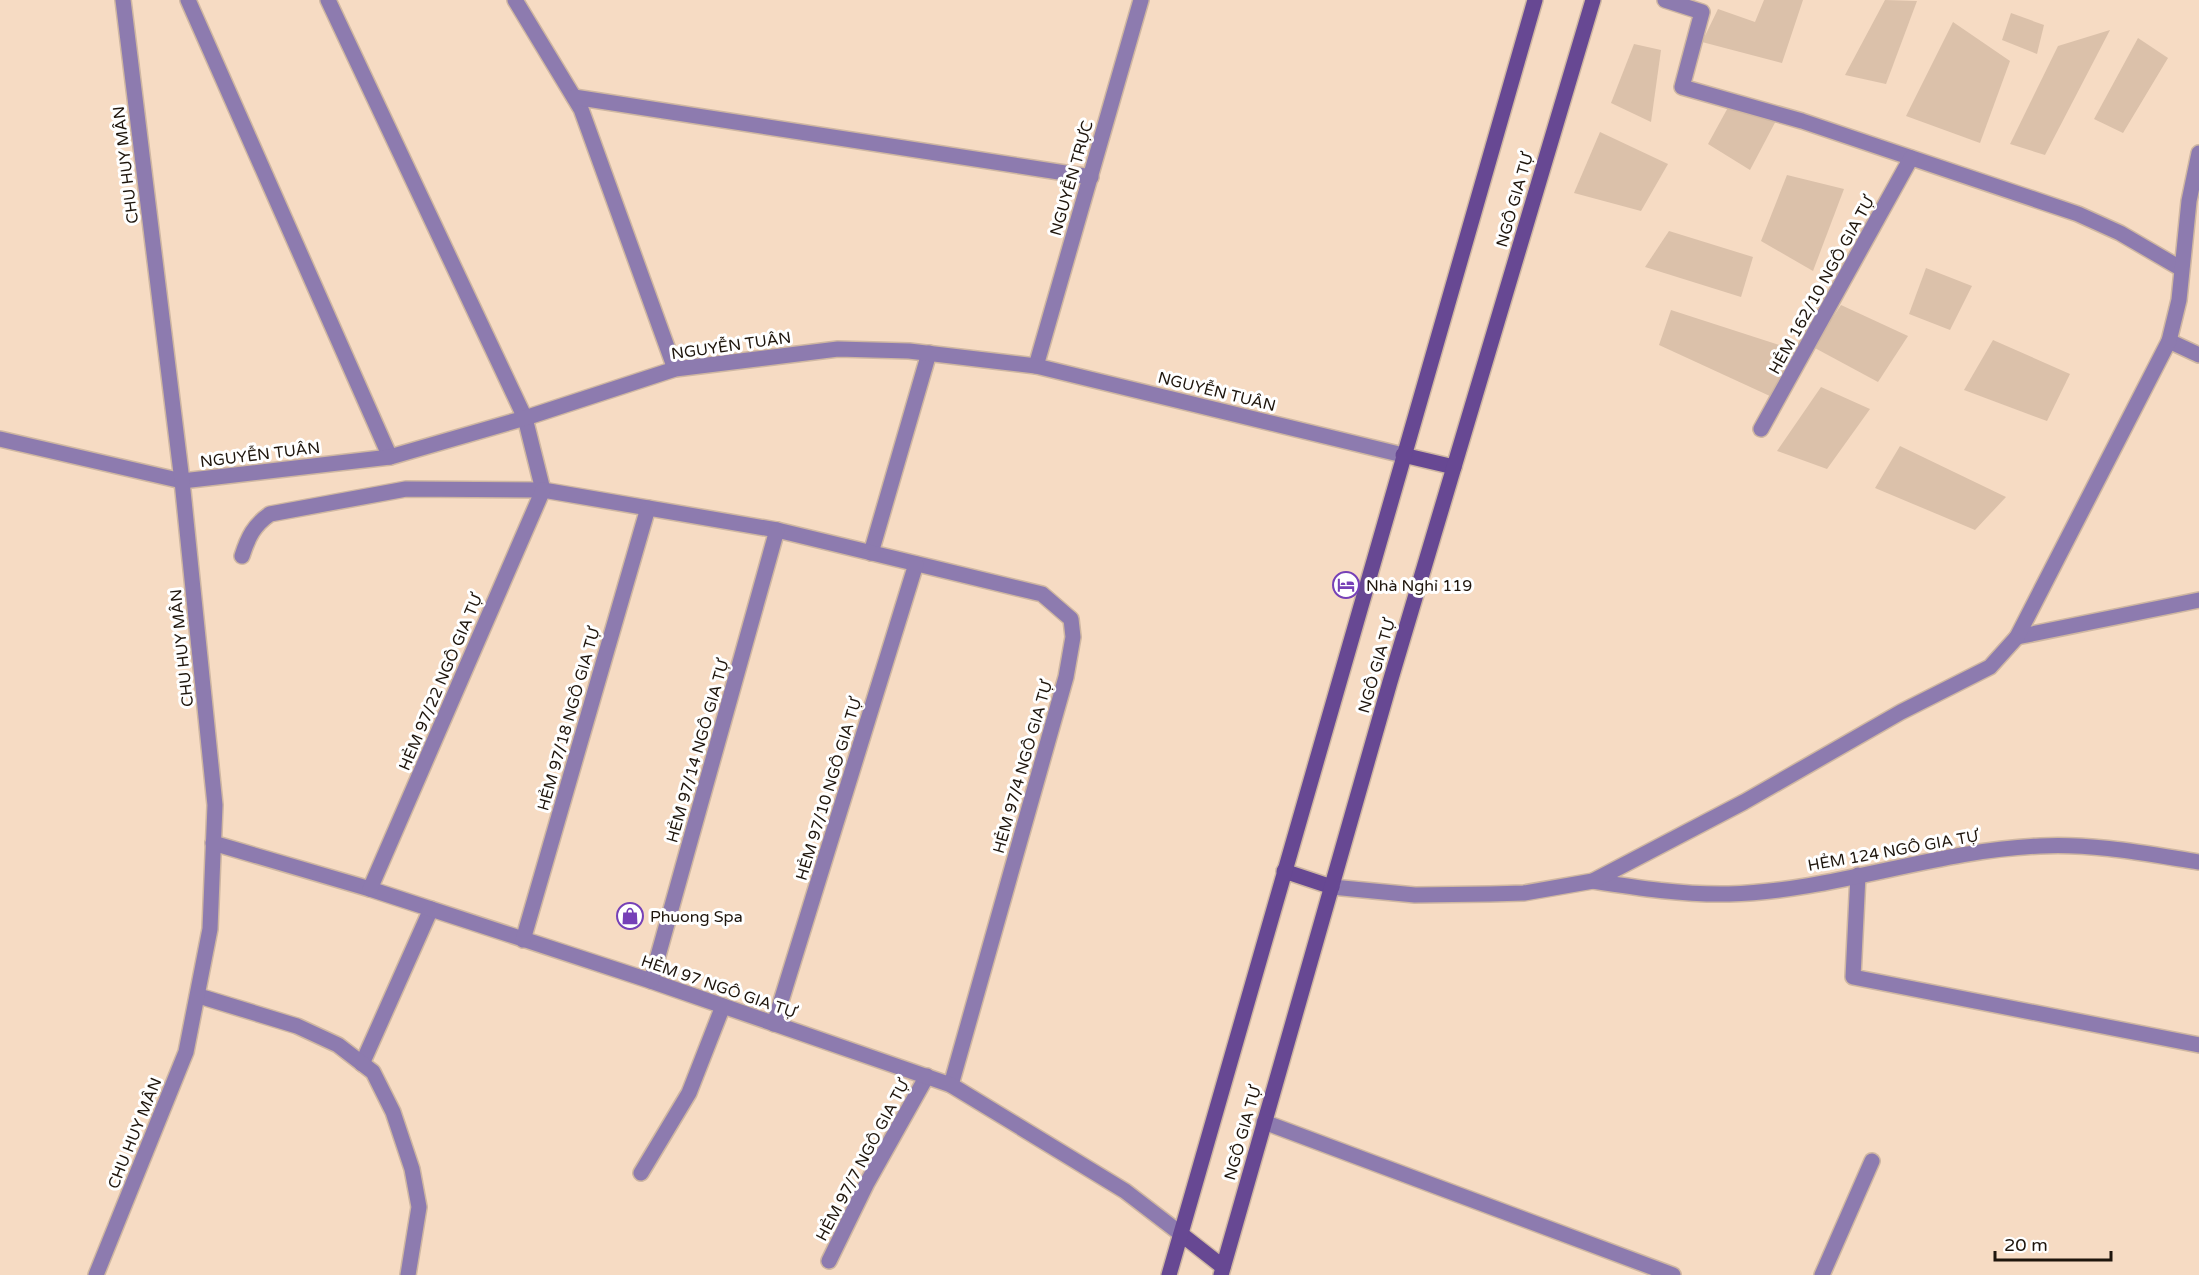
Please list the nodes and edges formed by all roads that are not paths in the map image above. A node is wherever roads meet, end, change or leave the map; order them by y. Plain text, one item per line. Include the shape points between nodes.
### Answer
1 (123, 0) edge
2 (188, 0) edge
3 (328, 0) edge
4 (515, 0) edge
5 (1141, 0) edge
6 (1535, 0) edge
7 (1593, 0) edge
8 (1665, 0) edge
9 (574, 97) junction
10 (2199, 153) edge
11 (1911, 158) junction
12 (1090, 177) junction
13 (2180, 268) junction
14 (2169, 341) junction
15 (929, 353) junction
16 (2199, 356) edge
17 (1036, 366) junction
18 (675, 369) junction
19 (525, 418) junction
20 (1761, 429) dead end
21 (0, 439) edge
22 (1403, 455) junction
23 (390, 456) junction
24 (1454, 467) junction
25 (182, 481) junction
26 (543, 490) junction
27 (648, 508) junction
28 (777, 530) junction
29 (871, 553) junction
30 (242, 556) dead end
31 (916, 564) junction
32 (2199, 600) edge
33 (2017, 637) junction
34 (213, 843) junction
35 (2199, 862) edge
36 (1284, 871) junction
37 (1858, 875) junction
38 (1593, 881) junction
39 (1332, 887) junction
40 (369, 889) junction
41 (431, 909) junction
42 (523, 940) junction
43 (651, 981) junction
44 (198, 996) junction
45 (723, 1006) junction
46 (774, 1024) junction
47 (2199, 1045) edge
48 (362, 1064) junction
49 (927, 1076) junction
50 (951, 1085) junction
51 (1264, 1122) junction
52 (1872, 1161) dead end
53 (641, 1173) dead end
54 (1181, 1234) junction
55 (829, 1261) dead end
56 (1222, 1271) edge
57 (96, 1275) edge
58 (408, 1275) edge
59 (1169, 1275) edge
60 (1673, 1275) edge
61 (1822, 1275) edge

1 - 25 street, CHU HUY MÂN
2 - 23 street
3 - 19 street
4 - 9 street
5 - 12 street, NGUYỄN TRỰC
6 - 22 main road, NGÔ GIA TỰ
7 - 24 main road, NGÔ GIA TỰ
8 - 11 street via 1702,12 1682,87 1802,121
9 - 12 street
9 - 18 street
10 - 13 street
11 - 13 street via 2078,214
11 - 20 street, HẺM 162/10 NGÔ GIA TỰ
12 - 17 street, NGUYỄN TRỰC
13 - 14 street via 2179,300
14 - 16 street
14 - 33 street
15 - 17 street, NGUYỄN TUÂN
15 - 18 street, NGUYỄN TUÂN via 838,349
15 - 29 street
17 - 22 street, NGUYỄN TUÂN
18 - 19 street, NGUYỄN TUÂN
19 - 23 street, NGUYỄN TUÂN
19 - 26 street
21 - 25 street, NGUYỄN TUÂN
22 - 24 main road
22 - 36 main road, NGÔ GIA TỰ
23 - 25 street, NGUYỄN TUÂN
24 - 39 main road, NGÔ GIA TỰ
25 - 34 street, CHU HUY MÂN via 215,805
26 - 27 street, HẺM 97/4 NGÔ GIA TỰ
26 - 30 street, HẺM 97/4 NGÔ GIA TỰ via 406,489 270,514 257,523
26 - 40 street, HẺM 97/22 NGÔ GIA TỰ
27 - 28 street, HẺM 97/4 NGÔ GIA TỰ
27 - 42 street, HẺM 97/18 NGÔ GIA TỰ
28 - 29 street, HẺM 97/4 NGÔ GIA TỰ
28 - 43 street, HẺM 97/14 NGÔ GIA TỰ
29 - 31 street, HẺM 97/4 NGÔ GIA TỰ
31 - 46 street, HẺM 97/10 NGÔ GIA TỰ
31 - 50 street, HẺM 97/4 NGÔ GIA TỰ via 1042,594 1071,620 1073,637 1066,677
32 - 33 street
33 - 38 street via 1990,667
34 - 40 street, HẺM 97 NGÔ GIA TỰ
34 - 44 street, CHU HUY MÂN via 210,929
35 - 37 street, HẺM 124 NGÔ GIA TỰ via 2041,846
36 - 39 main road
36 - 54 main road, NGÔ GIA TỰ
37 - 38 street, HẺM 124 NGÔ GIA TỰ via 1729,894 1658,891
37 - 47 street via 1853,977
38 - 39 street via 1491,894 1415,895
39 - 51 main road, NGÔ GIA TỰ
40 - 41 street, HẺM 97 NGÔ GIA TỰ
41 - 42 street, HẺM 97 NGÔ GIA TỰ
41 - 48 street
42 - 43 street, HẺM 97 NGÔ GIA TỰ
43 - 45 street, HẺM 97 NGÔ GIA TỰ
44 - 48 street via 297,1026 338,1045
44 - 57 street, CHU HUY MÂN via 186,1052
45 - 46 street, HẺM 97 NGÔ GIA TỰ
45 - 53 street via 690,1093
46 - 49 street, HẺM 97 NGÔ GIA TỰ
48 - 58 street via 373,1072 393,1112 412,1169 419,1207
49 - 50 street, HẺM 97 NGÔ GIA TỰ
49 - 55 street, HẺM 97/7 NGÔ GIA TỰ
50 - 54 street, HẺM 97 NGÔ GIA TỰ via 1125,1191
51 - 56 main road, NGÔ GIA TỰ
51 - 60 street
52 - 61 street
54 - 56 main road
54 - 59 main road, NGÔ GIA TỰ

